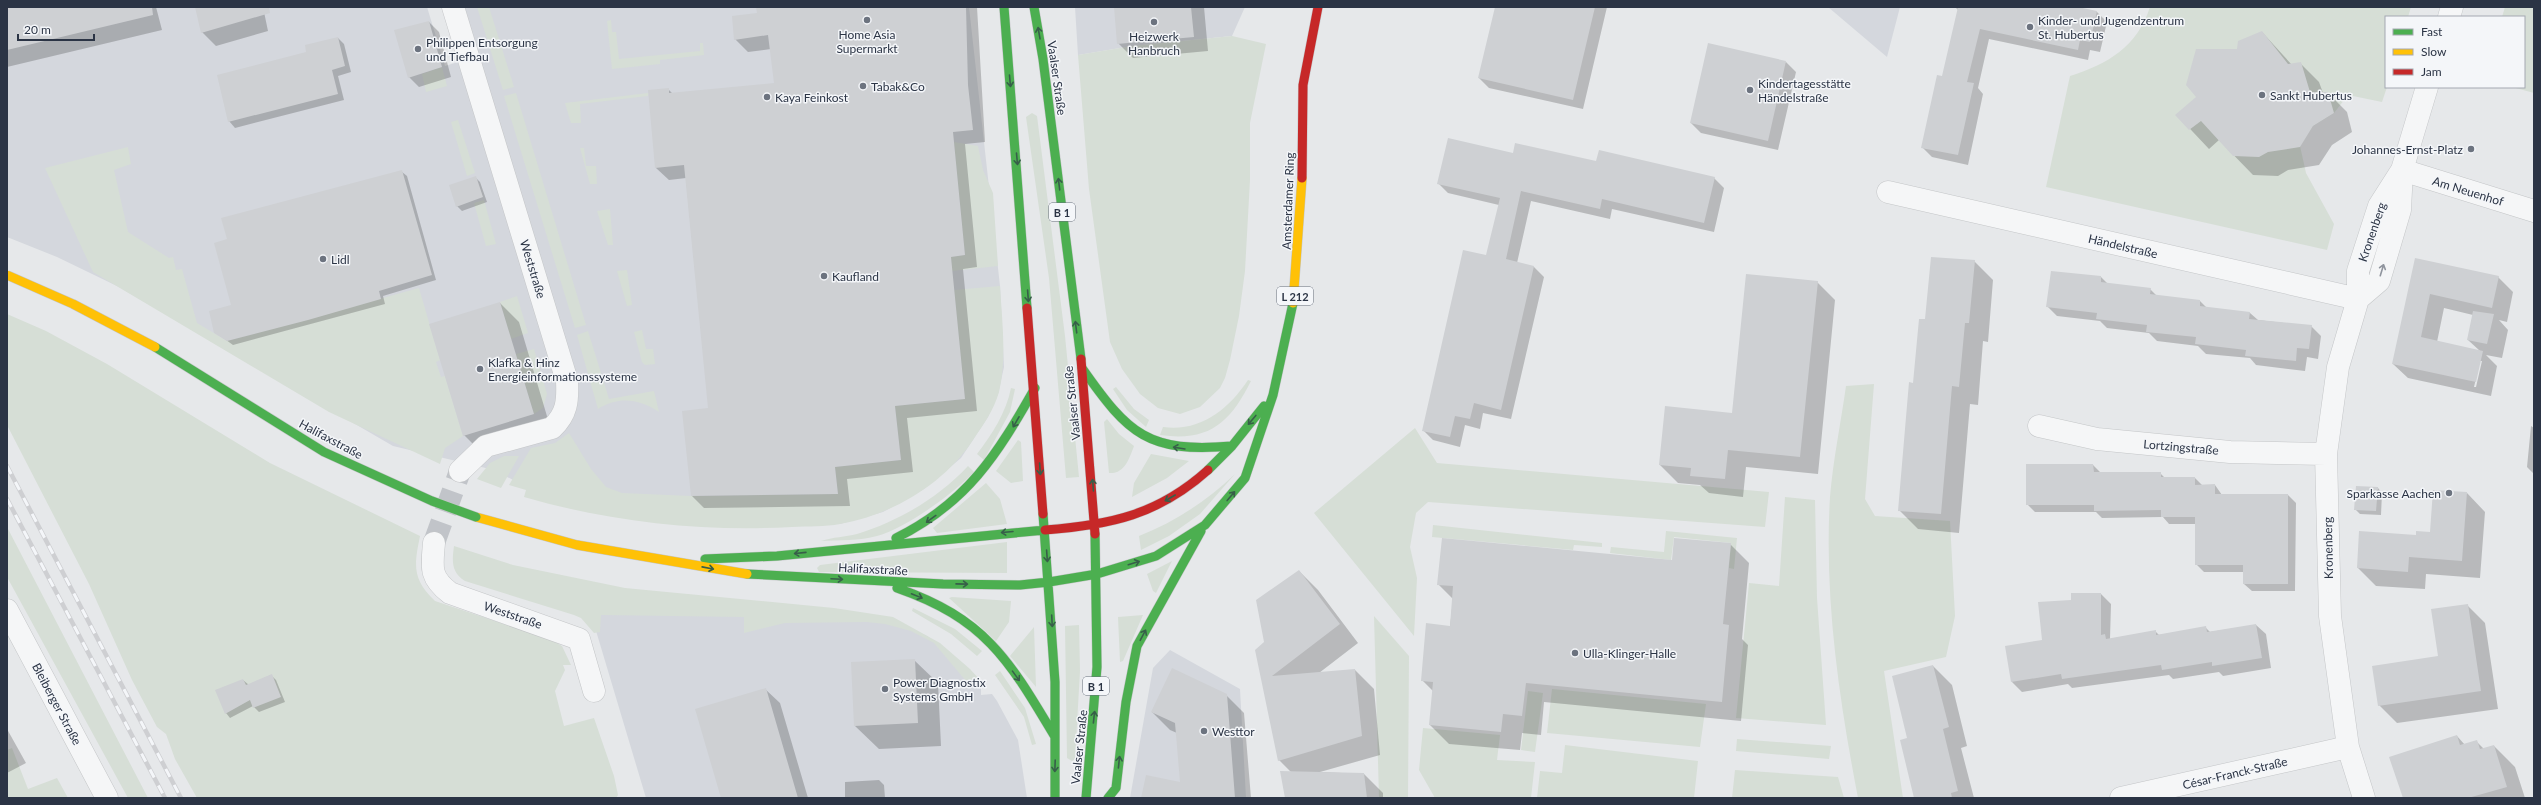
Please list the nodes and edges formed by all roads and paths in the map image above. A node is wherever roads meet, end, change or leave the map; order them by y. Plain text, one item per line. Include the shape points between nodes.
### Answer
1 (453, 7) edge
2 (1004, 7) edge
3 (1034, 7) edge
4 (1318, 7) edge
5 (2427, 88) edge
6 (2402, 170) junction
7 (1888, 192) dead end
8 (2534, 211) edge
9 (7, 275) edge
10 (2358, 299) junction
11 (1081, 366) junction
12 (1035, 388) junction
13 (1273, 395) junction
14 (2039, 426) dead end
15 (1232, 446) junction
16 (2326, 454) junction
17 (460, 471) tunnel mouth
18 (1095, 524) junction
19 (1205, 525) junction
20 (1070, 528) joint
21 (1046, 530) junction
22 (434, 543) tunnel mouth
23 (880, 544) junction
24 (670, 561) junction
25 (1097, 574) junction
26 (1075, 578) joint
27 (881, 582) junction
28 (1049, 582) junction
29 (7, 610) edge
30 (594, 690) dead end
31 (1055, 737) junction
32 (2348, 747) junction
33 (107, 798) edge
34 (1055, 798) edge
35 (1086, 798) edge
36 (1108, 798) edge
37 (2121, 798) edge
38 (2364, 798) edge

1 - 17 street, Weststraße via 567,381 568,400 560,420 552,428 486,446
2 -> 12 main road, Vaalser Straße
11 -> 3 main road, Vaalser Straße / B 1 via 1043,59
4 - 13 main road, Amsterdamer Ring / L 212 via 1303,85 1302,195 1296,294
5 - 6 street, Kronenberg
6 - 8 street, Am Neuenhof
6 - 10 street, Kronenberg via 2378,206 2358,271
7 - 10 street, Händelstraße
9 - 24 main road, Halifaxstraße, bridge via 73,304 142,339 324,452 432,501 476,517 577,545
10 - 16 street, Kronenberg via 2338,367
15 -> 11 main road via 1182,448 1149,440 1119,419
18 -> 11 main road, Vaalser Straße / B 1
12 -> 21 main road, Vaalser Straße
12 -> 23 main road via 1005,441 986,469 971,485 926,523
13 -> 15 main road, Amsterdamer Ring / L 212
19 -> 13 main road, Amsterdamer Ring / L 212 via 1245,478
14 - 16 street, Lortzingstraße via 2104,440 2230,452
15 -> 18 main road, Amsterdamer Ring / L 212 via 1199,478 1163,502 1128,517
16 - 32 street, Kronenberg via 2330,616
18 - 20 main road, Amsterdamer Ring / L 212
18 - 25 main road, Vaalser Straße / B 1
25 -> 19 main road, Amsterdamer Ring / L 212 via 1156,556
36 -> 19 main road via 1116,788 1126,702 1137,646
20 - 21 main road, Halifaxstraße
21 -> 23 main road, Halifaxstraße
21 -> 28 main road, Vaalser Straße
22 - 30 street, Weststraße via 432,570 438,584 450,593 579,638
23 -> 24 main road, Halifaxstraße via 777,556
24 -> 27 main road, Halifaxstraße via 739,574
25 - 26 main road, Amsterdamer Ring / L 212
35 -> 25 main road, Vaalser Straße / B 1 via 1096,697
26 - 28 main road, Halifaxstraße
27 -> 28 main road, Halifaxstraße via 1003,585
27 -> 31 main road via 946,608 981,632 1017,678
28 -> 31 main road, Vaalser Straße via 1055,682
29 - 33 street, Bleiberger Straße
31 -> 34 main road, Vaalser Straße
32 - 37 street, César-Franck-Straße
32 - 38 street, Kronenberg

